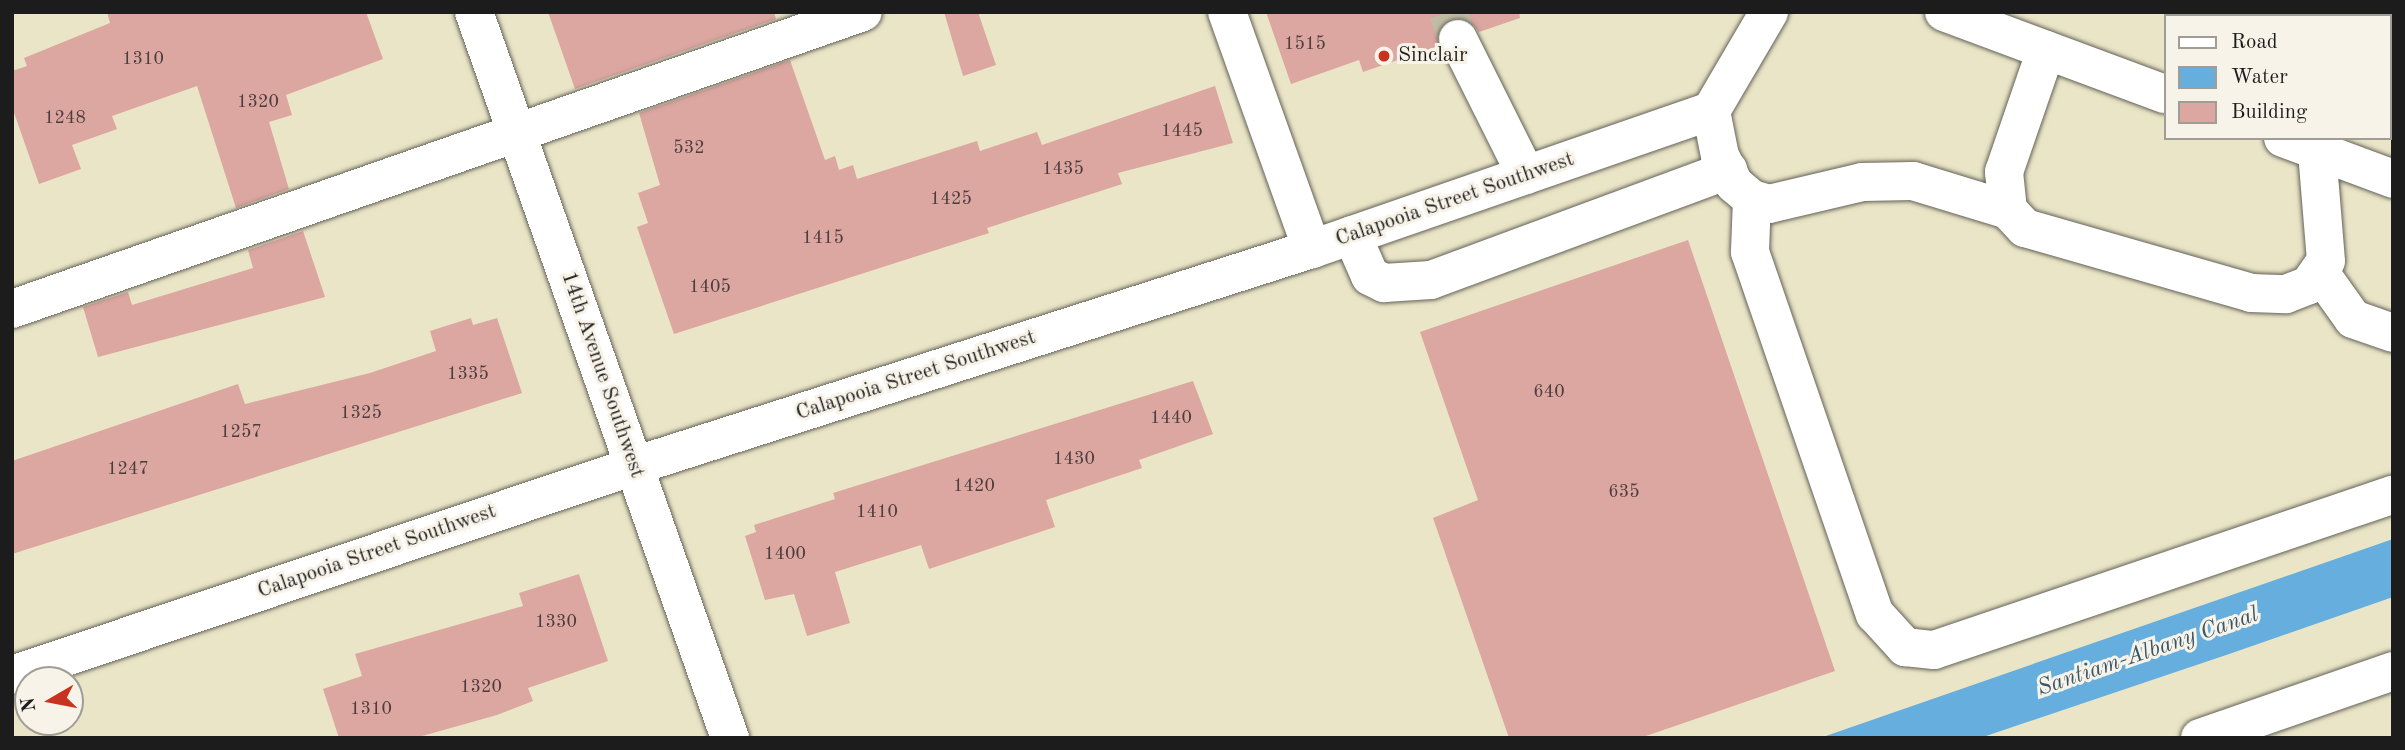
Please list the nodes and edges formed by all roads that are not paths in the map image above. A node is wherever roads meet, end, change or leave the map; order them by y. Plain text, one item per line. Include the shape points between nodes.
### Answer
1 (474, 12) edge
2 (863, 12) edge
3 (1227, 12) edge
4 (1769, 12) edge
5 (1953, 14) edge
6 (1458, 39) tunnel mouth
7 (2046, 50) junction
8 (2164, 94) edge
9 (1711, 111) junction
10 (518, 136) junction
11 (2312, 142) edge
12 (1728, 170) junction
13 (1526, 175) junction
14 (2393, 179) edge
15 (1752, 199) junction
16 (2008, 210) junction
17 (1352, 235) junction
18 (1312, 249) junction
19 (2321, 274) junction
20 (12, 309) edge
21 (2393, 333) edge
22 (634, 466) junction
23 (2393, 495) edge
24 (2393, 671) edge
25 (12, 675) edge
26 (730, 738) edge
27 (2200, 738) edge

1 - 10 street, 14th Avenue Southwest
2 - 10 street
3 - 18 street
4 - 9 street
5 - 7 street
6 - 13 street
7 - 8 street
7 - 16 street via 2004,172
9 - 12 street
9 - 13 street, Calapooia Street Southwest
10 - 20 street
10 - 22 street, 14th Avenue Southwest
11 - 14 street
11 - 19 street via 2326,261
12 - 15 street
12 - 17 street via 1431,280 1384,283 1370,276
13 - 17 street, Calapooia Street Southwest
15 - 16 street via 1769,204 1863,182 1913,181
15 - 23 street via 1754,265 1875,614 1905,647 1934,650
16 - 19 street via 2025,228 2251,293 2286,294
17 - 18 street, Calapooia Street Southwest
18 - 22 street, Calapooia Street Southwest
19 - 21 street via 2353,318
22 - 25 street, Calapooia Street Southwest
22 - 26 street, 14th Avenue Southwest
24 - 27 street

